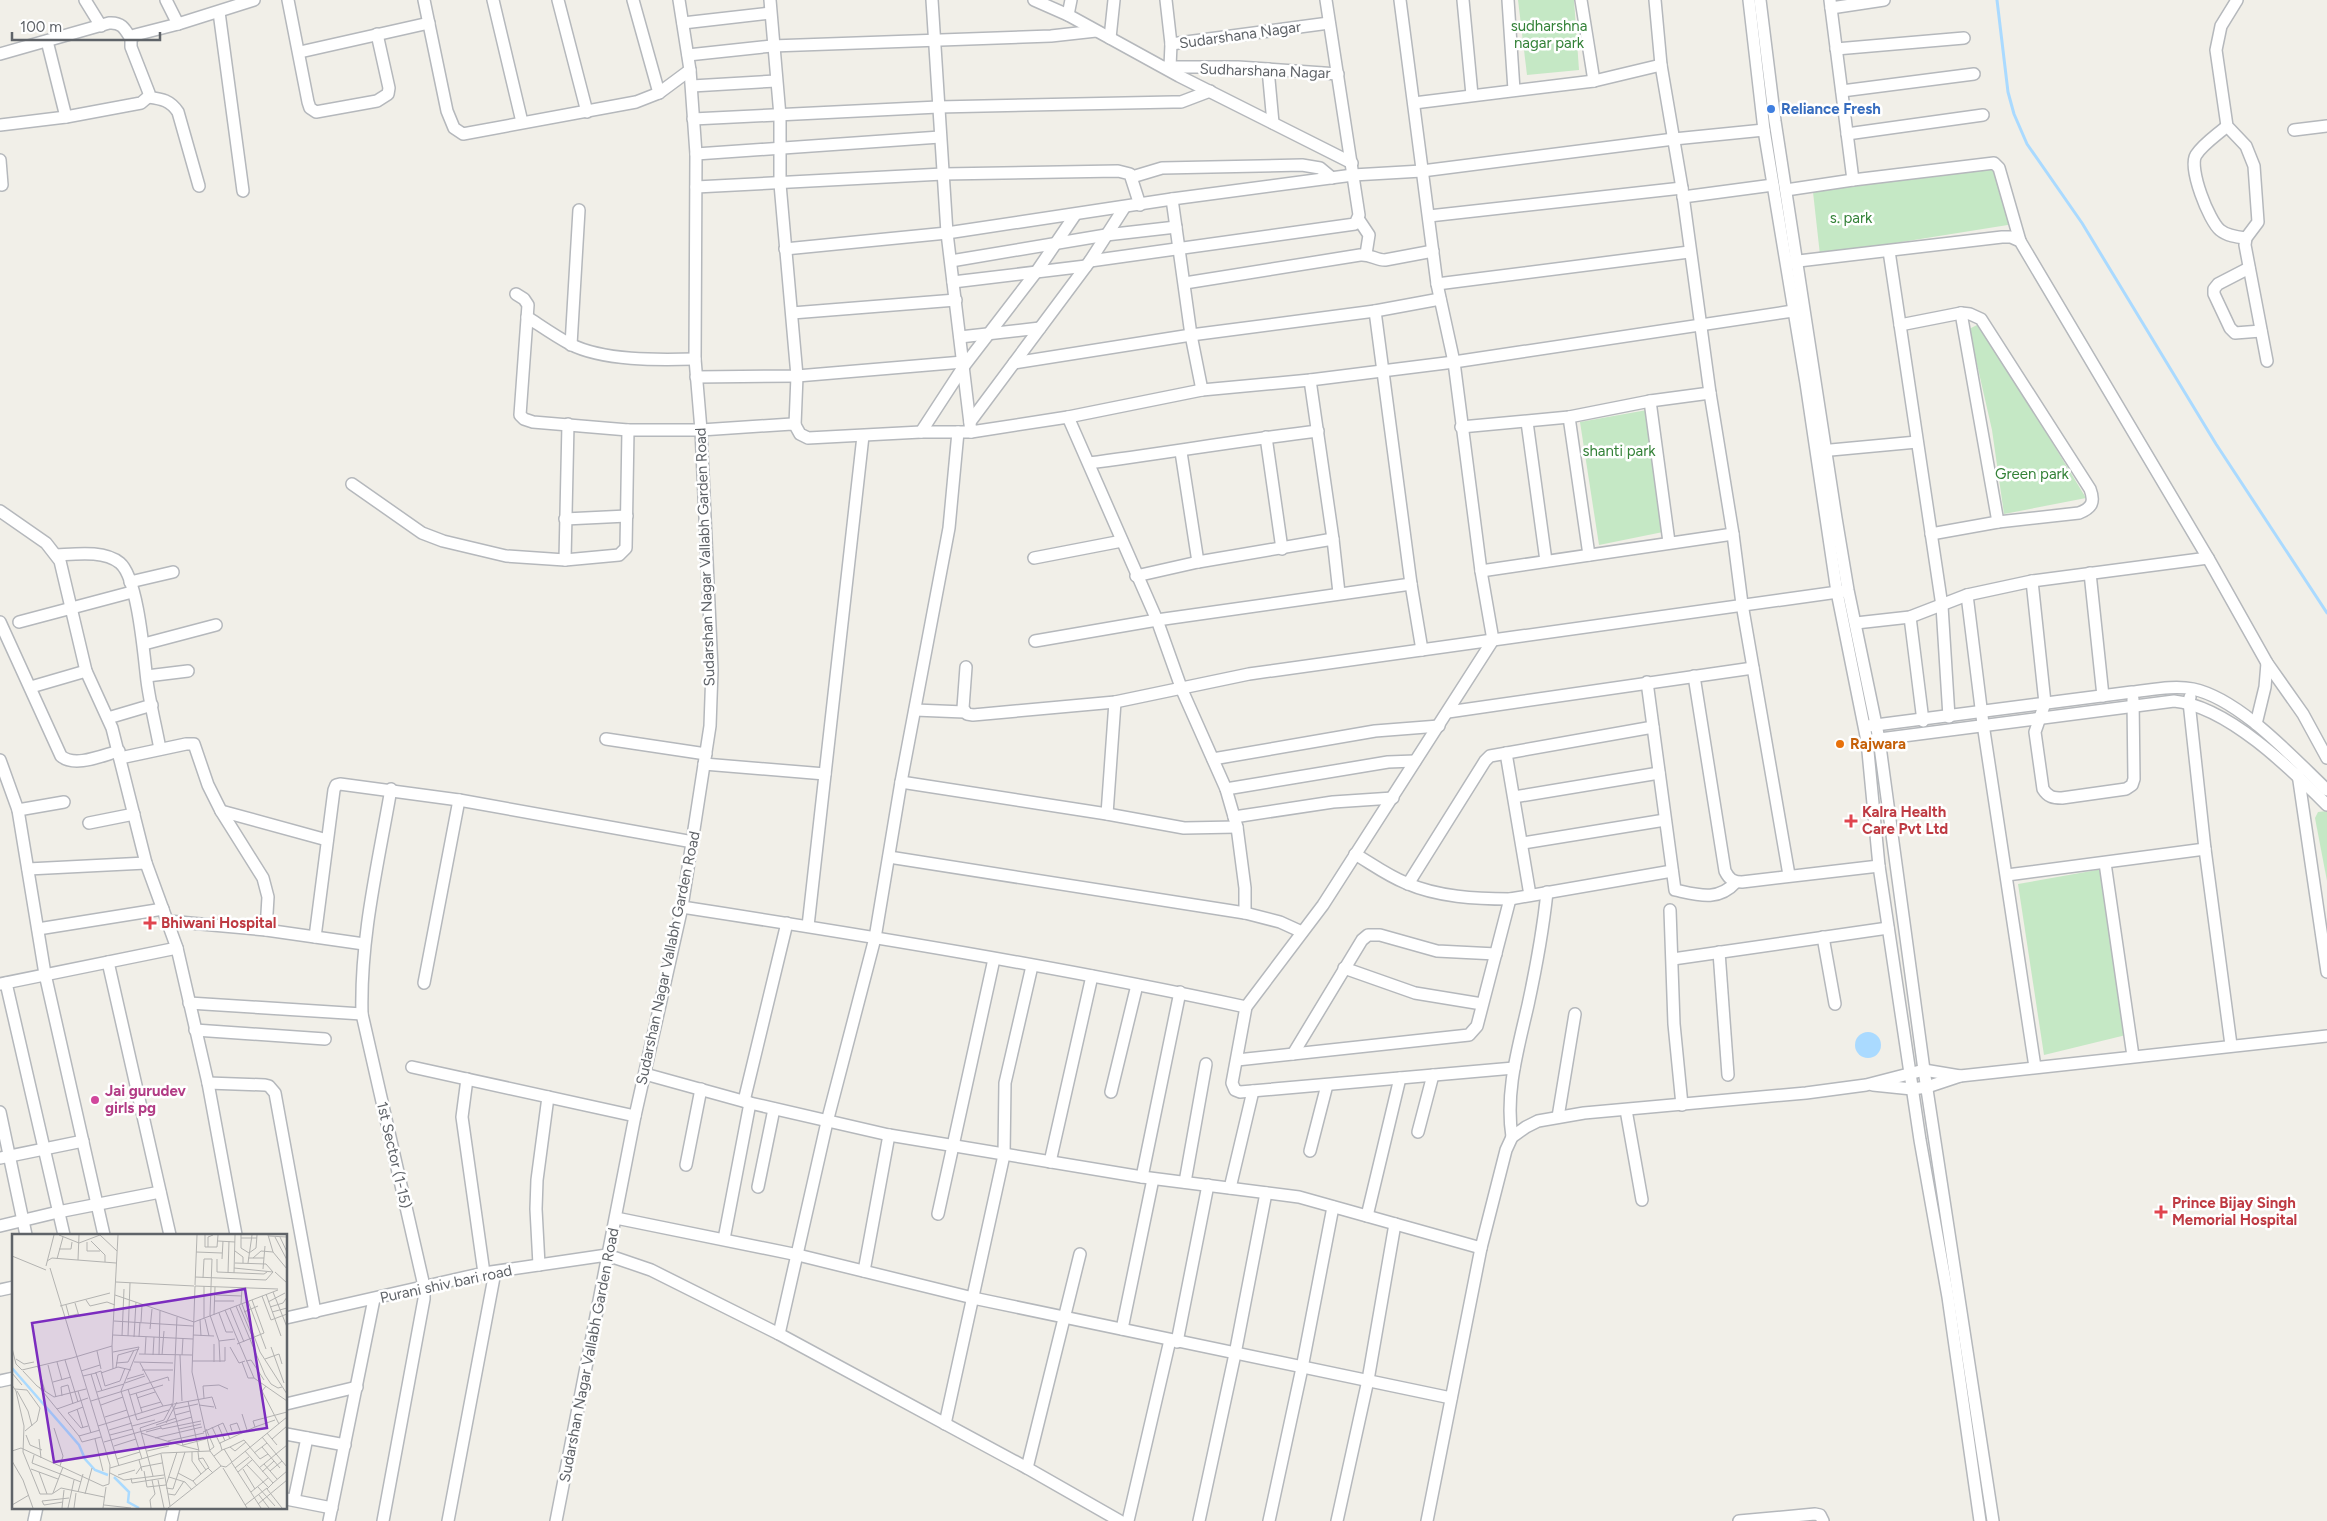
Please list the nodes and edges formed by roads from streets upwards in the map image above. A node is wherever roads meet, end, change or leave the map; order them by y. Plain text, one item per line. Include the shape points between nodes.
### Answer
1 (86, 0) edge
2 (166, 0) edge
3 (254, 0) edge
4 (288, 0) edge
5 (424, 0) edge
6 (493, 0) edge
7 (558, 0) edge
8 (633, 0) edge
9 (680, 0) edge
10 (770, 0) edge
11 (932, 0) edge
12 (1034, 0) edge
13 (1071, 0) edge
14 (1114, 0) edge
15 (1166, 0) edge
16 (1326, 0) edge
17 (1400, 0) edge
18 (1463, 0) edge
19 (1508, 0) edge
20 (1580, 0) edge
21 (1655, 0) edge
22 (1749, 0) edge
23 (1760, 0) edge
24 (1884, 0) edge
25 (2237, 0) edge
26 (1831, 4) edge
27 (219, 12) junction
28 (770, 13) junction
29 (1068, 15) junction
30 (430, 23) junction
31 (683, 23) junction
32 (1328, 23) junction
33 (178, 24) junction
34 (101, 26) junction
35 (1096, 30) junction
36 (377, 34) junction
37 (135, 36) junction
38 (1110, 38) junction
39 (1964, 38) dead end
40 (934, 39) junction
41 (47, 41) junction
42 (1171, 44) junction
43 (772, 46) junction
44 (1836, 49) junction
45 (300, 52) junction
46 (0, 54) edge
47 (688, 55) junction
48 (1661, 65) junction
49 (1167, 67) junction
50 (1268, 69) junction
51 (690, 70) junction
52 (1338, 74) junction
53 (1974, 74) dead end
54 (776, 80) junction
55 (1594, 81) junction
56 (692, 86) junction
57 (1514, 90) junction
58 (1210, 91) junction
59 (1842, 91) junction
60 (659, 93) junction
61 (1472, 95) junction
62 (148, 97) junction
63 (1414, 103) junction
64 (938, 107) junction
65 (587, 112) junction
66 (1983, 115) dead end
67 (780, 116) junction
68 (66, 117) junction
69 (693, 119) junction
70 (522, 122) junction
71 (1273, 123) junction
72 (0, 125) edge
73 (2227, 126) junction
74 (2327, 126) edge
75 (1764, 130) junction
76 (2294, 130) dead end
77 (1847, 134) junction
78 (940, 137) junction
79 (1674, 139) junction
80 (780, 148) junction
81 (696, 154) junction
82 (0, 160) edge
83 (1352, 169) junction
84 (1422, 171) junction
85 (942, 174) junction
86 (1132, 178) junction
87 (1332, 178) junction
88 (1853, 180) junction
89 (780, 184) junction
90 (2, 185) dead end
91 (1773, 185) junction
92 (199, 186) dead end
93 (696, 187) junction
94 (1786, 190) junction
95 (243, 191) dead end
96 (1682, 192) junction
97 (1172, 199) junction
98 (1140, 205) junction
99 (1124, 208) junction
100 (579, 210) dead end
101 (1075, 214) junction
102 (1429, 216) junction
103 (1359, 220) junction
104 (1176, 227) junction
105 (947, 233) junction
106 (1106, 235) junction
107 (2246, 238) junction
108 (2020, 241) junction
109 (1055, 244) junction
110 (1179, 248) junction
111 (785, 249) junction
112 (1889, 250) junction
113 (1433, 251) junction
114 (1689, 252) junction
115 (1366, 254) junction
116 (951, 261) junction
117 (1791, 262) junction
118 (1088, 263) junction
119 (2249, 268) junction
120 (1037, 270) junction
121 (953, 282) junction
122 (1185, 283) junction
123 (1437, 284) junction
124 (516, 294) dead end
125 (1440, 299) junction
126 (956, 300) junction
127 (1375, 311) junction
128 (1794, 311) junction
129 (792, 313) junction
130 (1961, 313) junction
131 (527, 318) junction
132 (1900, 325) junction
133 (1701, 326) junction
134 (1040, 328) junction
135 (2261, 331) junction
136 (989, 333) junction
137 (1191, 335) junction
138 (960, 337) junction
139 (571, 344) junction
140 (695, 359) junction
141 (2267, 361) dead end
142 (1454, 362) junction
143 (1014, 363) junction
144 (963, 364) junction
145 (1385, 370) junction
146 (797, 376) junction
147 (696, 377) junction
148 (1310, 380) junction
149 (1202, 390) junction
150 (1710, 393) junction
151 (1650, 401) junction
152 (1068, 417) junction
153 (1569, 417) junction
154 (1528, 422) junction
155 (568, 424) junction
156 (796, 425) junction
157 (970, 427) junction
158 (1462, 427) junction
159 (628, 430) junction
160 (700, 430) junction
161 (1318, 431) junction
162 (921, 432) junction
163 (958, 432) junction
164 (863, 436) junction
165 (1266, 437) junction
166 (1917, 442) junction
167 (1821, 451) junction
168 (1181, 452) junction
169 (1089, 462) junction
170 (352, 484) dead end
171 (0, 512) edge
172 (627, 516) junction
173 (565, 519) junction
174 (1998, 522) junction
175 (1733, 534) junction
176 (1930, 534) junction
177 (1333, 539) junction
178 (1122, 541) junction
179 (1669, 542) junction
180 (1282, 549) junction
181 (57, 555) junction
182 (1589, 555) junction
183 (1034, 558) dead end
184 (2208, 558) junction
185 (565, 560) junction
186 (1546, 561) junction
187 (1198, 562) junction
188 (1481, 571) junction
189 (173, 572) dead end
190 (2090, 573) junction
191 (1136, 576) junction
192 (2032, 581) junction
193 (1411, 584) junction
194 (131, 587) junction
195 (1843, 591) junction
196 (1339, 593) junction
197 (1967, 595) junction
198 (1742, 604) junction
199 (1942, 606) junction
200 (72, 608) junction
201 (1910, 617) junction
202 (1157, 620) junction
203 (0, 622) edge
204 (19, 622) dead end
205 (1856, 623) junction
206 (216, 625) dead end
207 (1493, 640) junction
208 (1035, 641) dead end
209 (144, 644) junction
210 (1422, 650) junction
211 (2267, 663) junction
212 (966, 667) dead end
213 (1753, 668) junction
214 (86, 671) junction
215 (188, 671) dead end
216 (147, 676) junction
217 (1694, 676) junction
218 (1647, 682) junction
219 (31, 688) junction
220 (2193, 689) junction
221 (1182, 690) junction
222 (2132, 692) junction
223 (2103, 696) junction
224 (1115, 702) junction
225 (2189, 702) junction
226 (2045, 703) junction
227 (152, 705) junction
228 (2134, 706) junction
229 (915, 710) junction
230 (964, 712) junction
231 (1448, 712) junction
232 (1949, 717) junction
233 (2040, 717) junction
234 (108, 718) junction
235 (1982, 719) junction
236 (1923, 720) junction
237 (2256, 724) junction
238 (1439, 726) junction
239 (1870, 726) junction
240 (1653, 727) junction
241 (606, 739) dead end
242 (1873, 740) junction
243 (160, 749) junction
244 (1506, 752) junction
245 (119, 755) junction
246 (2327, 758) edge
247 (705, 759) junction
248 (1213, 759) junction
249 (0, 760) edge
250 (1416, 761) junction
251 (2300, 770) junction
252 (825, 774) junction
253 (1659, 774) junction
254 (901, 782) junction
255 (391, 789) junction
256 (1226, 789) junction
257 (2327, 790) edge
258 (1393, 798) junction
259 (1514, 798) junction
260 (459, 800) junction
261 (64, 802) dead end
262 (2327, 805) edge
263 (18, 810) junction
264 (221, 811) junction
265 (134, 814) junction
266 (1107, 814) junction
267 (1666, 820) junction
268 (1235, 822) junction
269 (89, 823) dead end
270 (327, 840) junction
271 (693, 842) junction
272 (1523, 843) junction
273 (2205, 849) junction
274 (1355, 854) junction
275 (889, 857) junction
276 (146, 863) junction
277 (2105, 863) junction
278 (1879, 866) junction
279 (28, 868) junction
280 (1672, 871) junction
281 (1789, 875) junction
282 (2007, 876) junction
283 (1736, 882) junction
284 (1408, 884) junction
285 (1547, 892) junction
286 (1530, 895) junction
287 (1510, 899) junction
288 (682, 907) junction
289 (163, 909) junction
290 (1670, 910) dead end
291 (1245, 913) junction
292 (168, 921) junction
293 (787, 923) junction
294 (808, 926) junction
295 (1888, 928) junction
296 (38, 929) junction
297 (266, 930) junction
298 (1302, 932) junction
299 (315, 937) junction
300 (1823, 937) junction
301 (875, 938) junction
302 (364, 944) junction
303 (177, 948) junction
304 (1719, 952) junction
305 (1496, 954) junction
306 (994, 959) junction
307 (1673, 959) junction
308 (108, 962) junction
309 (1032, 966) junction
310 (1344, 968) junction
311 (2327, 972) edge
312 (45, 974) junction
313 (1092, 976) junction
314 (3, 983) edge
315 (424, 983) dead end
316 (1137, 985) junction
317 (1180, 992) junction
318 (189, 1003) junction
319 (1482, 1004) junction
320 (1835, 1004) dead end
321 (1246, 1007) junction
322 (362, 1014) junction
323 (1575, 1014) dead end
324 (195, 1030) junction
325 (2327, 1036) edge
326 (325, 1039) dead end
327 (2231, 1045) junction
328 (1293, 1054) junction
329 (2133, 1056) junction
330 (1236, 1060) junction
331 (1206, 1064) dead end
332 (412, 1067) dead end
333 (2035, 1067) junction
334 (1514, 1068) junction
335 (1924, 1070) junction
336 (1910, 1073) junction
337 (645, 1074) junction
338 (1433, 1075) junction
339 (1728, 1075) dead end
340 (1960, 1076) junction
341 (1400, 1078) junction
342 (467, 1079) junction
343 (208, 1083) junction
344 (1327, 1085) junction
345 (1866, 1085) junction
346 (1927, 1087) junction
347 (1912, 1089) junction
348 (701, 1090) junction
349 (1254, 1091) junction
350 (1111, 1092) dead end
351 (548, 1097) junction
352 (747, 1102) junction
353 (1682, 1105) junction
354 (774, 1109) junction
355 (1626, 1110) junction
356 (0, 1112) edge
357 (635, 1116) junction
358 (1558, 1118) junction
359 (827, 1122) junction
360 (1418, 1132) dead end
361 (889, 1135) junction
362 (1512, 1137) junction
363 (83, 1141) junction
364 (954, 1146) junction
365 (44, 1149) junction
366 (1310, 1150) dead end
367 (1004, 1155) junction
368 (5, 1157) edge
369 (1050, 1162) junction
370 (686, 1165) dead end
371 (1148, 1178) junction
372 (1185, 1182) junction
373 (1208, 1185) junction
374 (758, 1188) dead end
375 (1230, 1188) junction
376 (160, 1192) junction
377 (1266, 1193) junction
378 (1642, 1200) dead end
379 (97, 1204) junction
380 (1333, 1207) junction
381 (58, 1212) junction
382 (938, 1214) dead end
383 (1367, 1216) junction
384 (616, 1218) junction
385 (23, 1220) junction
386 (1395, 1224) junction
387 (0, 1226) edge
388 (26, 1234) edge
389 (64, 1234) edge
390 (104, 1234) edge
391 (170, 1234) edge
392 (236, 1234) edge
393 (724, 1239) junction
394 (1481, 1248) junction
395 (1080, 1254) dead end
396 (607, 1255) junction
397 (798, 1255) junction
398 (539, 1265) junction
399 (864, 1271) junction
400 (490, 1273) junction
401 (424, 1286) junction
402 (973, 1298) junction
403 (374, 1299) junction
404 (315, 1312) junction
405 (1066, 1317) junction
406 (288, 1318) edge
407 (1122, 1329) junction
408 (778, 1334) junction
409 (1174, 1341) junction
410 (1235, 1354) junction
411 (1302, 1368) junction
412 (1368, 1380) junction
413 (357, 1387) junction
414 (1451, 1398) junction
415 (288, 1404) edge
416 (945, 1424) junction
417 (288, 1434) edge
418 (307, 1438) junction
419 (345, 1445) junction
420 (1027, 1468) junction
421 (290, 1499) edge
422 (37, 1508) edge
423 (174, 1508) edge
424 (332, 1508) junction
425 (1780, 1519) edge
426 (34, 1521) edge
427 (171, 1521) edge
428 (329, 1521) edge
429 (383, 1521) edge
430 (448, 1521) edge
431 (556, 1521) edge
432 (1120, 1521) edge
433 (1128, 1521) edge
434 (1199, 1521) edge
435 (1269, 1521) edge
436 (1338, 1521) edge
437 (1427, 1521) edge
438 (1739, 1521) edge
439 (1823, 1521) edge
440 (1980, 1521) edge
441 (1993, 1521) edge

1 - 34 street
2 - 33 street
3 - 27 street
4 - 45 street
5 - 30 street
6 - 70 street
7 - 65 street
8 - 60 street
9 - 31 street, Sudarshan Nagar Vallabh Garden Road
10 - 28 street
11 - 40 street
12 - 29 street, Sudharshana Nagar
13 - 29 street
14 - 38 street
15 - 42 street, Sudarshana Nagar
16 - 32 street
17 - 63 street
18 - 61 street
19 - 57 street
20 - 55 street
21 - 48 street
22 - 75 street
23 - 94 street
24 - 26 street
25 - 73 street via 2221,26 2216,50
26 - 44 street
27 - 33 street
27 - 95 street
28 - 31 street
28 - 43 street
29 - 35 street, Sudharshana Nagar
30 - 36 street
30 - 70 street via 447,111 456,130 467,135
31 - 47 street, Sudarshan Nagar Vallabh Garden Road
32 - 42 street, Sudarshana Nagar
32 - 52 street, Sudharshana Nagar
33 - 37 street
34 - 37 street via 116,23
34 - 41 street
35 - 38 street, Sudharshana Nagar
35 - 40 street via 1051,36
36 - 45 street
36 - 45 street via 389,88 388,94 377,101 316,112 310,108
37 - 62 street via 131,47 148,88
38 - 49 street, Sudharshana Nagar
39 - 44 street
40 - 43 street
40 - 64 street
41 - 46 street
41 - 68 street
42 - 49 street
43 - 47 street
43 - 54 street
44 - 59 street
47 - 51 street, Sudarshan Nagar Vallabh Garden Road
48 - 55 street
48 - 79 street
49 - 50 street, Sudharshana Nagar
49 - 58 street, Sudharshana Nagar
50 - 52 street, Sudharshana Nagar
50 - 71 street
51 - 56 street, Sudarshan Nagar Vallabh Garden Road
51 - 60 street
52 - 83 street
53 - 59 street
54 - 56 street
54 - 67 street
55 - 57 street
56 - 69 street, Sudarshan Nagar Vallabh Garden Road
57 - 61 street
58 - 64 street via 1181,102
58 - 71 street, Sudharshana Nagar
59 - 77 street
60 - 65 street via 636,102
61 - 63 street
62 - 68 street via 141,103 118,109
62 - 92 street via 172,103 178,112
63 - 84 street
64 - 67 street
64 - 78 street
65 - 70 street
66 - 77 street
67 - 69 street
67 - 80 street
68 - 72 street
69 - 81 street, Sudarshan Nagar Vallabh Garden Road
71 - 83 street, Sudharshana Nagar
73 - 107 street via 2246,146 2254,166 2258,222
73 - 107 street via 2196,156 2193,168 2217,227 2230,236
74 - 76 street
75 - 79 street
75 - 91 street
77 - 88 street
78 - 80 street
78 - 85 street
79 - 84 street
79 - 96 street
80 - 81 street
80 - 89 street
81 - 93 street, Sudarshan Nagar Vallabh Garden Road
82 - 90 street
83 - 84 street
83 - 87 street
83 - 103 street
84 - 102 street
85 - 86 street via 1118,171 1130,174
85 - 89 street
85 - 105 street
86 - 87 street via 1162,168 1302,165 1320,168
86 - 98 street
87 - 97 street
88 - 94 street
88 - 108 street via 1994,163 1999,168
89 - 93 street
89 - 111 street
91 - 96 street
91 - 117 street
93 - 140 street, Sudarshan Nagar Vallabh Garden Road
94 - 117 street
96 - 102 street
96 - 114 street
97 - 98 street
97 - 104 street
98 - 99 street
99 - 101 street
99 - 106 street
100 - 139 street
101 - 105 street
101 - 109 street
102 - 113 street
103 - 110 street via 1349,226
103 - 115 street via 1369,234
104 - 106 street
104 - 110 street
105 - 111 street
105 - 116 street
106 - 109 street
106 - 118 street
107 - 119 street
108 - 112 street via 2002,237
108 - 184 street
109 - 116 street
109 - 120 street
110 - 118 street
110 - 122 street
111 - 129 street
112 - 117 street
112 - 132 street
113 - 115 street via 1385,260
113 - 123 street
114 - 123 street
114 - 133 street
115 - 122 street
116 - 121 street
117 - 128 street
117 - 167 street
118 - 120 street
118 - 134 street
119 - 135 street
119 - 135 street via 2218,284 2214,294 2235,333
120 - 121 street
120 - 136 street
121 - 126 street
122 - 137 street
123 - 125 street
124 - 131 street via 526,302
125 - 127 street
125 - 142 street
126 - 129 street
126 - 138 street
127 - 137 street
127 - 145 street
128 - 133 street
128 - 167 street
129 - 146 street
130 - 132 street
130 - 174 street
130 - 174 street via 1981,319 2094,498 2092,505 2079,513
131 - 139 street
131 - 155 street via 520,415 533,422
132 - 166 street
133 - 142 street
133 - 150 street
134 - 136 street
134 - 143 street
135 - 141 street
136 - 138 street
136 - 144 street
137 - 143 street
137 - 149 street
138 - 144 street
139 - 140 street via 626,358
140 - 147 street, Sudarshan Nagar Vallabh Garden Road
142 - 145 street
142 - 158 street
143 - 157 street
144 - 146 street
144 - 157 street
144 - 162 street
145 - 148 street
145 - 193 street
146 - 147 street
146 - 156 street
147 - 160 street, Sudarshan Nagar Vallabh Garden Road
148 - 149 street
148 - 161 street
149 - 152 street
150 - 151 street
150 - 175 street
151 - 153 street
151 - 179 street
152 - 157 street
152 - 169 street
153 - 154 street
153 - 182 street
154 - 158 street
154 - 186 street
155 - 159 street
155 - 173 street
156 - 160 street
156 - 164 street via 800,434 808,438
157 - 163 street
158 - 188 street
159 - 160 street
159 - 172 street
160 - 247 street, Sudarshan Nagar Vallabh Garden Road via 712,670
161 - 165 street
161 - 177 street
162 - 163 street
162 - 164 street
163 - 229 street via 949,528
164 - 252 street
165 - 168 street
165 - 180 street
166 - 167 street
166 - 176 street
167 - 195 street
168 - 169 street
168 - 187 street
169 - 178 street
170 - 185 street via 422,532 443,542 506,556
171 - 181 street via 46,543
172 - 173 street
172 - 185 street via 624,552
173 - 185 street
174 - 176 street
175 - 179 street
175 - 198 street
176 - 199 street
177 - 180 street
177 - 196 street
178 - 183 street
178 - 191 street
179 - 182 street
180 - 187 street
181 - 194 street via 84,553 115,560 125,569
181 - 200 street
182 - 186 street
184 - 190 street
184 - 211 street
186 - 188 street
187 - 191 street
188 - 207 street
189 - 194 street
190 - 192 street
190 - 223 street
191 - 202 street
192 - 197 street
192 - 226 street
193 - 196 street
193 - 210 street
194 - 200 street
194 - 209 street
195 - 198 street
195 - 205 street
195 - 239 street
196 - 202 street
197 - 199 street
197 - 235 street
198 - 207 street
198 - 213 street
199 - 201 street
199 - 232 street
200 - 204 street
200 - 214 street
201 - 205 street
201 - 236 street
202 - 208 street
202 - 221 street
203 - 219 street
205 - 239 street
206 - 209 street
207 - 210 street
207 - 231 street
209 - 216 street
210 - 221 street via 1249,674
211 - 237 street
211 - 246 street via 2303,714
212 - 230 street
213 - 217 street
213 - 281 street
214 - 219 street
214 - 234 street
215 - 216 street
216 - 227 street
217 - 218 street
217 - 283 street via 1725,871
218 - 231 street
218 - 240 street
219 - 245 street via 66,761
220 - 222 street
220 - 225 street
220 - 237 street via 2218,698
221 - 224 street
221 - 248 street
222 - 223 street
222 - 228 street
223 - 226 street
224 - 230 street via 973,715
224 - 266 street
225 - 228 street
225 - 251 street via 2210,710
225 - 273 street
226 - 233 street
226 - 235 street
227 - 234 street
227 - 243 street
228 - 233 street
228 - 233 street via 2132,785 2126,789 2062,798 2054,798 2043,788 2035,732
229 - 230 street
229 - 254 street
231 - 238 street
232 - 235 street
232 - 236 street
233 - 235 street
234 - 245 street
235 - 242 street
235 - 282 street
236 - 239 street
237 - 251 street
238 - 248 street via 1375,730
238 - 250 street
239 - 242 street
240 - 244 street
240 - 253 street
241 - 247 street
242 - 278 street
242 - 335 street
243 - 245 street
243 - 264 street via 194,744
244 - 259 street
244 - 284 street via 1490,756 1485,761
245 - 265 street
247 - 252 street
247 - 271 street, Sudarshan Nagar Vallabh Garden Road
248 - 256 street
249 - 263 street
250 - 256 street via 1388,762
250 - 258 street
251 - 257 street
251 - 262 street
251 - 311 street
252 - 294 street
253 - 259 street
253 - 267 street
254 - 266 street
254 - 275 street
255 - 260 street
255 - 270 street via 336,785
255 - 302 street, 1st Sector (1-15)
256 - 268 street
258 - 268 street via 1333,802
258 - 274 street
259 - 272 street
260 - 271 street
260 - 315 street
261 - 263 street
263 - 279 street
264 - 270 street
264 - 297 street via 263,878 268,897
265 - 269 street
265 - 276 street
266 - 268 street via 1190,829
267 - 272 street
267 - 280 street
268 - 291 street via 1245,888
270 - 299 street
271 - 288 street, Sudarshan Nagar Vallabh Garden Road
272 - 286 street
273 - 277 street
273 - 327 street
274 - 284 street
274 - 298 street
275 - 291 street
275 - 301 street
276 - 279 street
276 - 289 street
277 - 282 street
277 - 329 street
278 - 281 street
278 - 295 street
279 - 296 street
280 - 283 street via 1675,890 1689,893 1710,896 1728,891
280 - 285 street
281 - 283 street
282 - 333 street
284 - 287 street via 1457,897
285 - 286 street
285 - 334 street via 1539,953
286 - 287 street
287 - 305 street
288 - 293 street
288 - 337 street, Sudarshan Nagar Vallabh Garden Road
289 - 292 street
289 - 296 street
290 - 307 street
291 - 298 street via 1280,922
292 - 297 street
292 - 303 street
293 - 294 street
293 - 352 street
294 - 301 street
295 - 300 street
295 - 336 street
296 - 312 street
297 - 299 street
298 - 321 street
299 - 302 street
300 - 304 street
300 - 320 street
301 - 306 street
301 - 359 street
302 - 322 street, 1st Sector (1-15)
303 - 308 street
303 - 318 street
304 - 307 street
304 - 339 street
305 - 310 street via 1437,951 1374,934 1362,940
305 - 319 street
306 - 309 street
306 - 364 street
307 - 353 street via 1674,1024
308 - 312 street
308 - 376 street
309 - 313 street
309 - 367 street via 1005,1083
310 - 319 street via 1415,993
310 - 328 street
312 - 314 street
312 - 363 street
313 - 316 street
313 - 369 street
314 - 365 street
316 - 317 street
316 - 350 street
317 - 321 street
317 - 371 street
318 - 322 street
318 - 324 street
319 - 328 street via 1477,1026 1469,1035
321 - 330 street
322 - 401 street, 1st Sector (1-15)
323 - 358 street
324 - 326 street
324 - 343 street
325 - 327 street
327 - 329 street
328 - 330 street
329 - 333 street
330 - 349 street via 1233,1087 1240,1092
331 - 372 street
332 - 342 street
333 - 340 street
334 - 338 street
334 - 362 street via 1509,1108
335 - 336 street
335 - 340 street
335 - 346 street
336 - 345 street
336 - 347 street
337 - 348 street
337 - 357 street, Sudarshan Nagar Vallabh Garden Road
338 - 341 street
338 - 360 street
340 - 346 street
341 - 344 street
341 - 383 street
342 - 351 street
342 - 400 street via 462,1117
343 - 392 street
343 - 404 street via 265,1085 275,1092
344 - 349 street
344 - 366 street
345 - 347 street
345 - 353 street
346 - 347 street
346 - 441 street
347 - 440 street via 1948,1297
348 - 352 street
348 - 370 street
349 - 375 street
351 - 357 street
351 - 398 street via 537,1180
352 - 354 street
352 - 393 street
353 - 355 street
354 - 359 street
354 - 374 street
355 - 358 street
355 - 378 street
356 - 368 street
357 - 384 street, Sudarshan Nagar Vallabh Garden Road
358 - 362 street via 1538,1121
359 - 361 street
359 - 397 street
361 - 364 street
361 - 399 street
362 - 394 street
363 - 365 street
363 - 379 street
364 - 367 street
364 - 382 street
365 - 368 street
365 - 381 street
367 - 369 street
367 - 402 street
368 - 385 street
369 - 371 street
371 - 372 street
371 - 407 street
372 - 373 street
373 - 375 street
373 - 409 street
375 - 377 street
376 - 379 street
376 - 391 street
377 - 380 street via 1299,1197
377 - 410 street
379 - 381 street
379 - 390 street
380 - 383 street
380 - 411 street
381 - 385 street
381 - 389 street
383 - 386 street
384 - 393 street
384 - 396 street, Sudarshan Nagar Vallabh Garden Road
385 - 387 street
385 - 388 street
386 - 394 street
386 - 412 street
393 - 397 street
394 - 414 street
395 - 405 street
396 - 398 street, Purani shiv bari road
396 - 408 street via 651,1270
396 - 431 street, Sudarshan Nagar Vallabh Garden Road
397 - 399 street
397 - 408 street
398 - 400 street, Purani shiv bari road
399 - 402 street
400 - 401 street, Purani shiv bari road
400 - 430 street
401 - 403 street, Purani shiv bari road
401 - 429 street, 1st Sector (1-15) via 423,1312
402 - 405 street
402 - 416 street
403 - 404 street, Purani shiv bari road
403 - 413 street
404 - 406 street, Purani shiv bari road
405 - 407 street
405 - 420 street
407 - 409 street
408 - 416 street
409 - 410 street
409 - 433 street
410 - 411 street
410 - 434 street
411 - 412 street
411 - 435 street
412 - 414 street
412 - 436 street
413 - 415 street
413 - 419 street
414 - 437 street
416 - 420 street
417 - 418 street
418 - 419 street
418 - 421 street
419 - 424 street
420 - 432 street
421 - 424 street
422 - 426 street
423 - 427 street
424 - 428 street
425 - 438 street
425 - 439 street via 1815,1514 1820,1515

